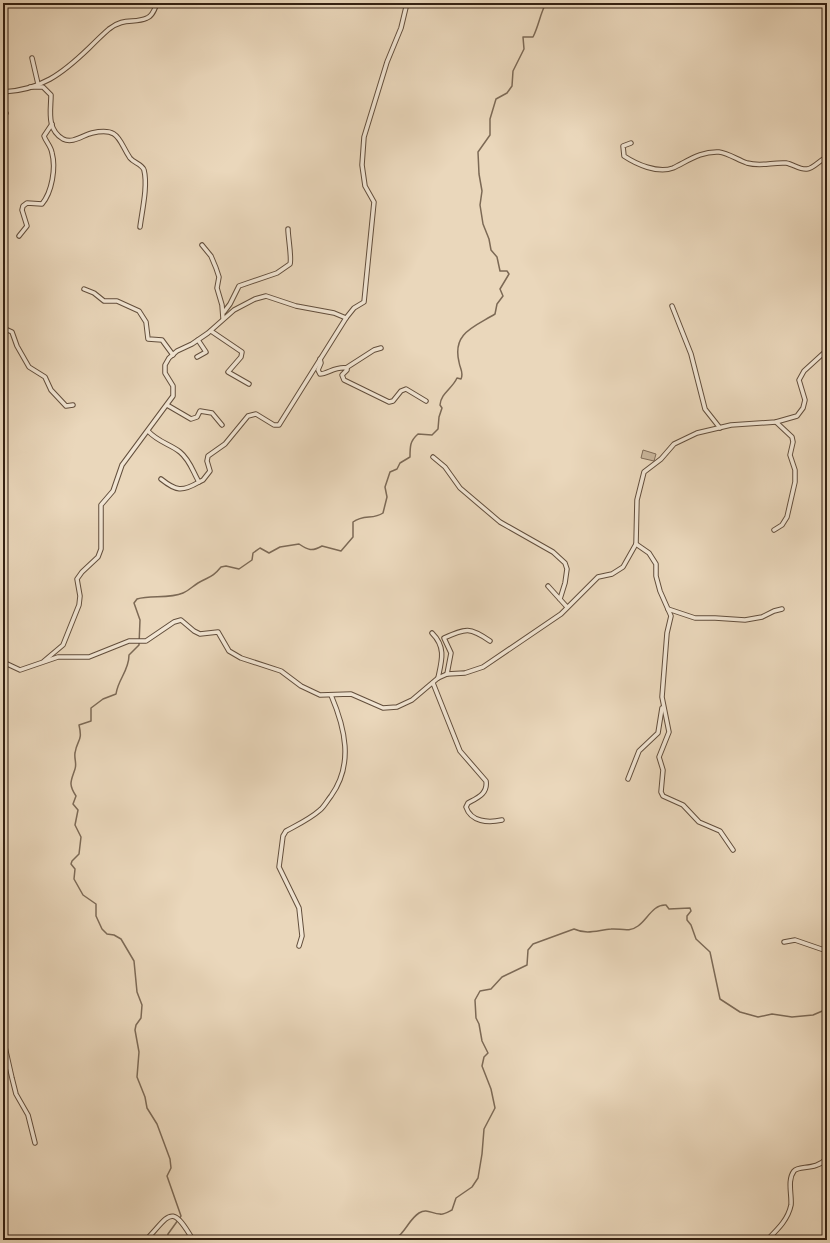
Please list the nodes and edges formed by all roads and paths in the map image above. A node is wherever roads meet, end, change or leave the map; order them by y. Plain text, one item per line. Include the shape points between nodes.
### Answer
1 (157, 3) edge
2 (407, 3) edge
3 (32, 58) dead end
4 (38, 84) junction
5 (30, 87) junction
6 (3, 92) edge
7 (52, 124) junction
8 (631, 143) dead end
9 (827, 156) edge
10 (140, 228) dead end
11 (288, 229) dead end
12 (18, 236) dead end
13 (202, 244) dead end
14 (84, 289) dead end
15 (672, 306) dead end
16 (224, 312) junction
17 (223, 318) junction
18 (346, 318) junction
19 (3, 328) edge
20 (211, 331) junction
21 (198, 340) junction
22 (381, 348) dead end
23 (827, 350) edge
24 (173, 355) junction
25 (197, 357) dead end
26 (320, 359) junction
27 (346, 368) junction
28 (249, 384) dead end
29 (426, 401) dead end
30 (73, 405) dead end
31 (167, 405) junction
32 (776, 422) junction
33 (222, 425) dead end
34 (720, 428) junction
35 (148, 431) junction
36 (433, 457) dead end
37 (161, 479) dead end
38 (199, 482) junction
39 (774, 530) dead end
40 (636, 544) junction
41 (548, 586) dead end
42 (560, 599) junction
43 (567, 607) junction
44 (668, 608) junction
45 (782, 609) dead end
46 (432, 633) dead end
47 (490, 641) dead end
48 (3, 662) edge
49 (41, 663) junction
50 (448, 674) junction
51 (438, 678) junction
52 (433, 683) junction
53 (331, 695) junction
54 (662, 706) junction
55 (628, 779) dead end
56 (502, 820) dead end
57 (733, 850) dead end
58 (784, 942) dead end
59 (299, 946) dead end
60 (827, 951) edge
61 (3, 1038) edge
62 (35, 1143) dead end
63 (827, 1158) edge
64 (146, 1240) edge
65 (194, 1240) edge
66 (767, 1240) edge

1 - 4 street via 147,18 124,21 109,29 58,75
2 - 18 street via 364,137 362,166 365,186 374,202 366,296 364,302 354,308
3 - 4 street
4 - 5 street
5 - 6 street
5 - 7 street via 43,87 50,95 49,111
7 - 10 street via 67,141 92,133 111,132 118,136 131,159 142,166 144,171
7 - 12 street via 44,136 54,162 50,189 42,204 27,203 23,206 27,226
8 - 9 street via 623,146 624,156 658,169 672,168 695,156 712,152 721,152 761,166 781,163 792,164 805,170
11 - 16 street via 290,264 277,273 240,286
13 - 16 street via 216,268 218,291
14 - 24 street via 106,302 117,301 139,311 146,322 148,339 162,340
15 - 34 street via 691,354 705,409
16 - 17 street
17 - 18 street via 255,299 266,296
17 - 20 street
18 - 26 street
19 - 30 street via 12,332 29,367 45,377 51,390 66,406
20 - 21 street
20 - 28 street via 242,352 241,357 228,372
21 - 24 street
21 - 25 street via 206,352
22 - 27 street
23 - 32 street via 804,371 799,380 805,400 803,408 797,416
24 - 31 street via 166,365 165,373 173,386 173,396
26 - 27 street via 318,372 321,374 334,368
26 - 38 street via 279,426 256,414 248,416 225,444 208,456 210,471 204,480
27 - 29 street via 342,375 344,380 390,402 406,389
31 - 33 street via 191,419 197,417 200,411 212,413
31 - 35 street
32 - 34 street
32 - 39 street via 792,437 790,455 795,470 795,482 787,517 782,525
34 - 40 street via 697,433 674,444 661,459 644,472 637,500
35 - 38 street via 159,441 183,454
35 - 49 street via 122,465 113,490 101,505 101,549 98,557 77,579 79,605 63,645
36 - 42 street via 445,467 460,488 500,522 553,552 565,563 567,569
37 - 38 street via 179,489 188,489
40 - 43 street via 623,567 612,574 598,577
40 - 44 street via 649,553 656,564 660,591
41 - 42 street
42 - 43 street
43 - 50 street via 561,614 483,667 465,673
44 - 45 street via 695,618 745,620 762,618
44 - 54 street via 671,616 664,660
46 - 51 street via 440,640 442,649
47 - 50 street via 475,630 459,631 444,638 451,653
48 - 49 street via 20,670
49 - 53 street via 58,657 89,657 129,641 146,641 181,620 200,634 218,632 229,651 241,658 281,671 301,686 320,695
50 - 51 street
51 - 52 street
52 - 53 street via 412,700 396,707 383,708 351,694
52 - 56 street via 460,751 486,781 486,787 479,798 468,803 468,813 481,821
53 - 59 street via 340,716 346,760 337,788 320,810 286,831 279,860 281,874 299,908 302,936
54 - 55 street via 658,734 639,751
54 - 57 street via 668,720 669,732 659,757 663,770 661,792 663,796 683,805 699,822 720,831
58 - 60 street via 795,940
61 - 62 street via 16,1094 28,1115
63 - 66 street via 818,1166 796,1169 793,1172 791,1206 783,1224
64 - 65 street via 162,1221 176,1217 182,1221

